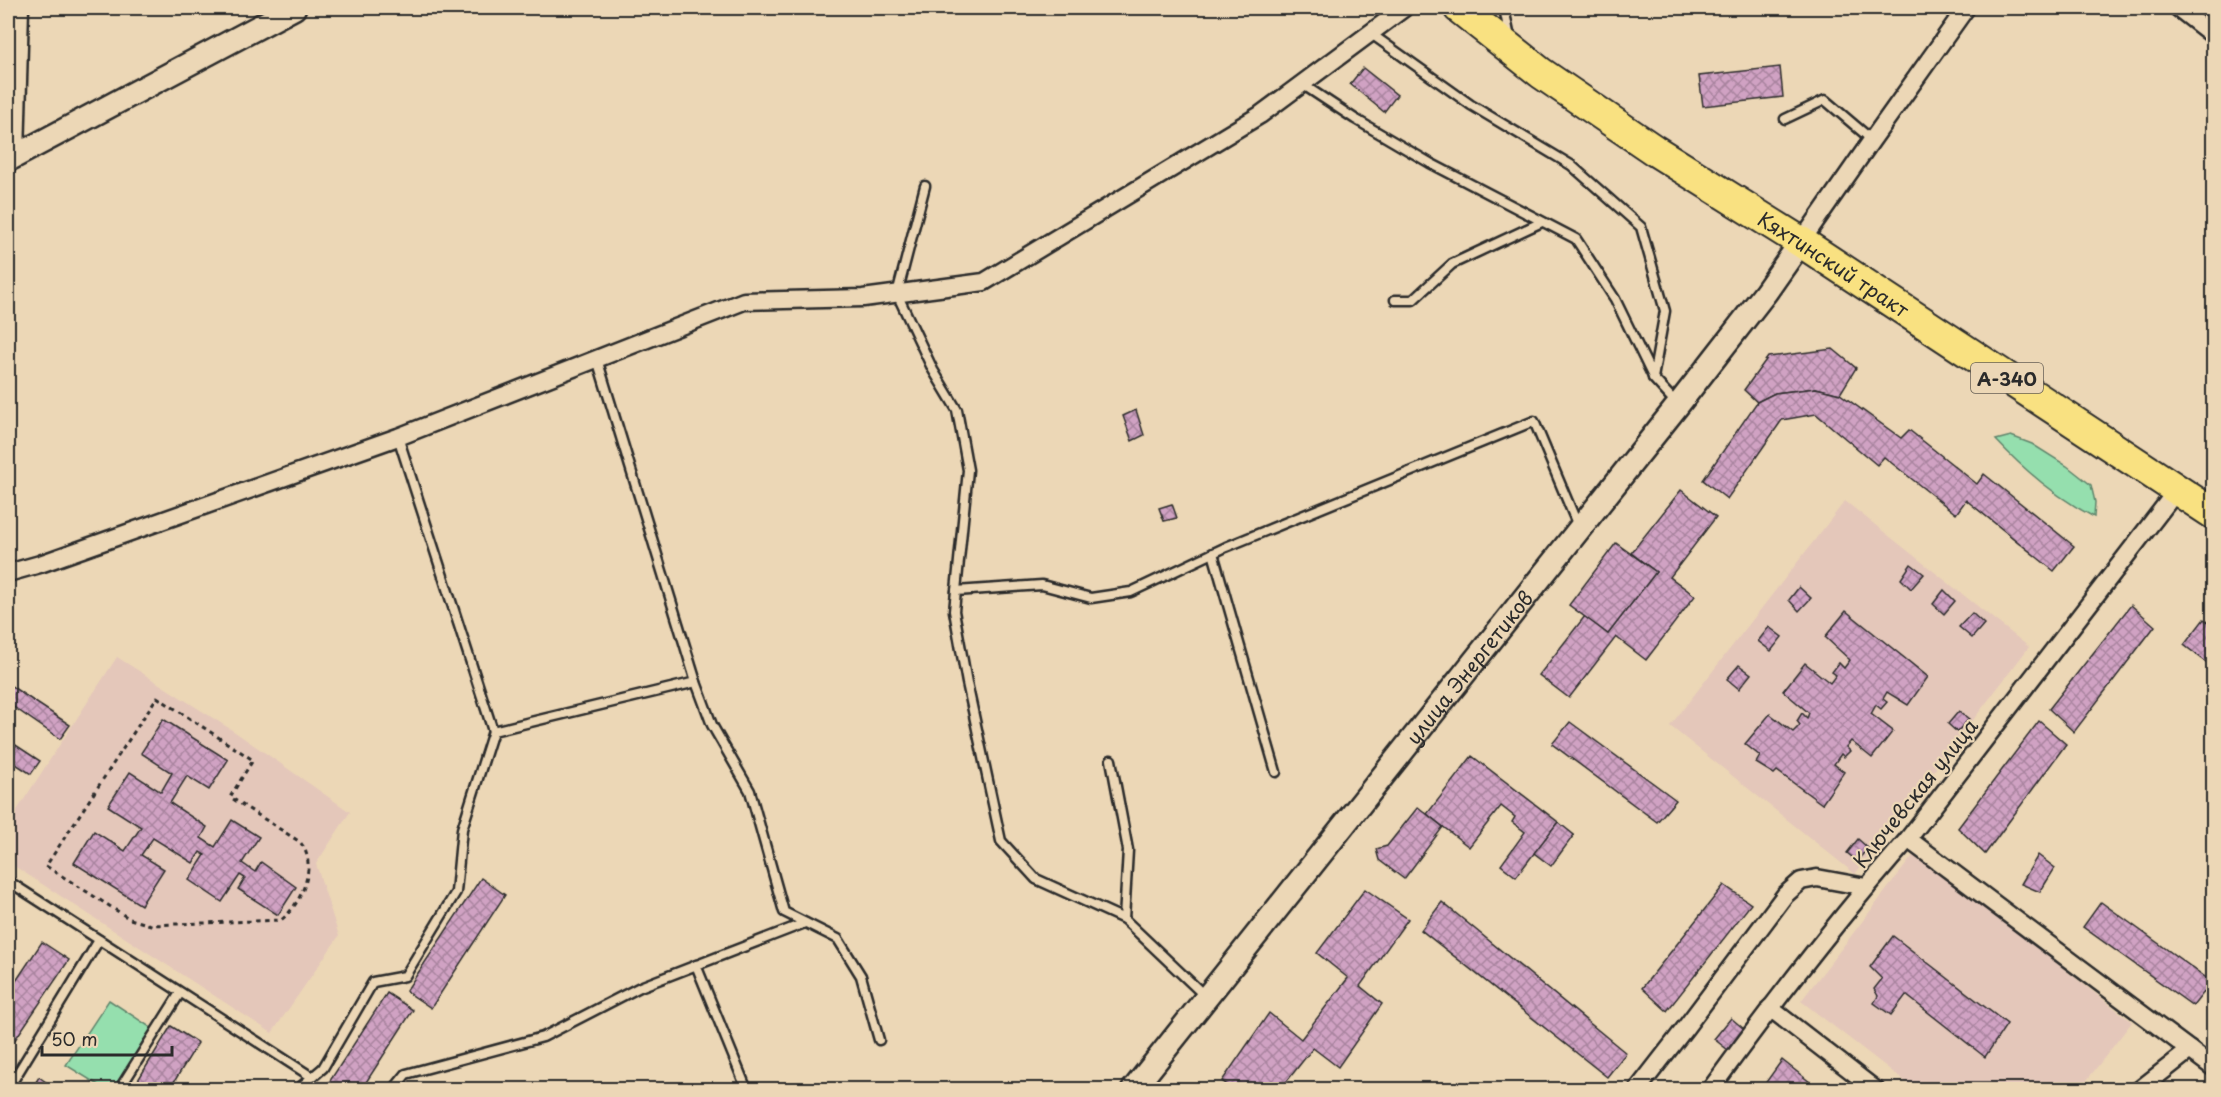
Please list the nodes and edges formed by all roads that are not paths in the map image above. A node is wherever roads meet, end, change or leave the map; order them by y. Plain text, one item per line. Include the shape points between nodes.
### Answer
1 (20, 8) edge
2 (294, 8) edge
3 (1404, 8) edge
4 (1459, 8) edge
5 (1504, 8) edge
6 (1966, 8) edge
7 (2178, 8) edge
8 (1370, 33) junction
9 (2214, 36) edge
10 (1513, 51) junction
11 (1302, 84) junction
12 (1785, 119) dead end
13 (1872, 140) junction
14 (12, 158) edge
15 (925, 186) dead end
16 (1542, 222) junction
17 (1801, 242) junction
18 (897, 294) junction
19 (1395, 300) dead end
20 (597, 359) junction
21 (1653, 378) junction
22 (1678, 405) junction
23 (398, 437) junction
24 (2176, 490) junction
25 (2214, 514) edge
26 (1580, 529) junction
27 (1213, 553) junction
28 (8, 573) edge
29 (956, 591) junction
30 (696, 681) junction
31 (493, 731) junction
32 (1111, 760) dead end
33 (1276, 772) dead end
34 (1908, 839) junction
35 (8, 881) edge
36 (1866, 887) junction
37 (1124, 918) junction
38 (805, 923) junction
39 (99, 940) junction
40 (696, 965) junction
41 (180, 993) junction
42 (1208, 998) junction
43 (1770, 1008) junction
44 (879, 1040) dead end
45 (2190, 1050) junction
46 (2214, 1068) edge
47 (312, 1077) junction
48 (8, 1089) edge
49 (119, 1089) edge
50 (297, 1089) edge
51 (393, 1089) edge
52 (747, 1089) edge
53 (1133, 1089) edge
54 (1637, 1089) edge
55 (1710, 1089) edge
56 (1876, 1089) edge
57 (2139, 1089) edge

1 - 14 street
2 - 14 street
3 - 8 street
4 - 10 highway, Кяхтинский тракт / А-340
5 - 10 lane
6 - 13 street
7 - 9 street
8 - 11 street
8 - 21 lane via 1471,105 1571,165 1641,227 1665,311
10 - 17 highway, Кяхтинский тракт / А-340 via 1654,150
11 - 16 lane via 1430,163
11 - 18 street via 1260,115 984,282
12 - 13 lane via 1825,99
13 - 17 street
15 - 18 lane
16 - 19 lane via 1452,264 1413,300
16 - 21 lane via 1576,239 1615,299
17 - 22 street, улица Энергетиков
17 - 24 highway, Кяхтинский тракт / А-340
18 - 20 street via 744,301
18 - 29 lane via 957,410 968,470
20 - 23 street
20 - 30 lane
21 - 22 lane
22 - 26 street, улица Энергетиков
23 - 28 street
23 - 31 lane
24 - 25 highway, Кяхтинский тракт / А-340
24 - 34 street, Ключевская улица
26 - 27 lane via 1534,421
26 - 42 street, улица Энергетиков
27 - 29 lane via 1131,591 1091,598 1042,585
27 - 33 lane
29 - 37 lane via 954,611 1001,842 1035,879
30 - 31 lane
30 - 38 lane via 712,725 750,791 784,912
31 - 47 lane via 462,829 456,892 405,976 373,982 323,1068
32 - 37 lane via 1128,850
34 - 36 street, Ключевская улица
34 - 45 street
35 - 39 lane
36 - 43 street
36 - 54 street, Ключевская улица via 1817,878 1800,881 1785,895
37 - 42 lane
38 - 40 lane
38 - 44 lane via 838,939 861,976
39 - 41 lane
39 - 48 lane
40 - 51 lane via 640,987 543,1037 406,1074
40 - 52 lane
41 - 47 lane
41 - 49 lane
42 - 53 street, улица Энергетиков
43 - 55 street
43 - 56 street
45 - 46 street
45 - 57 street
47 - 50 lane

